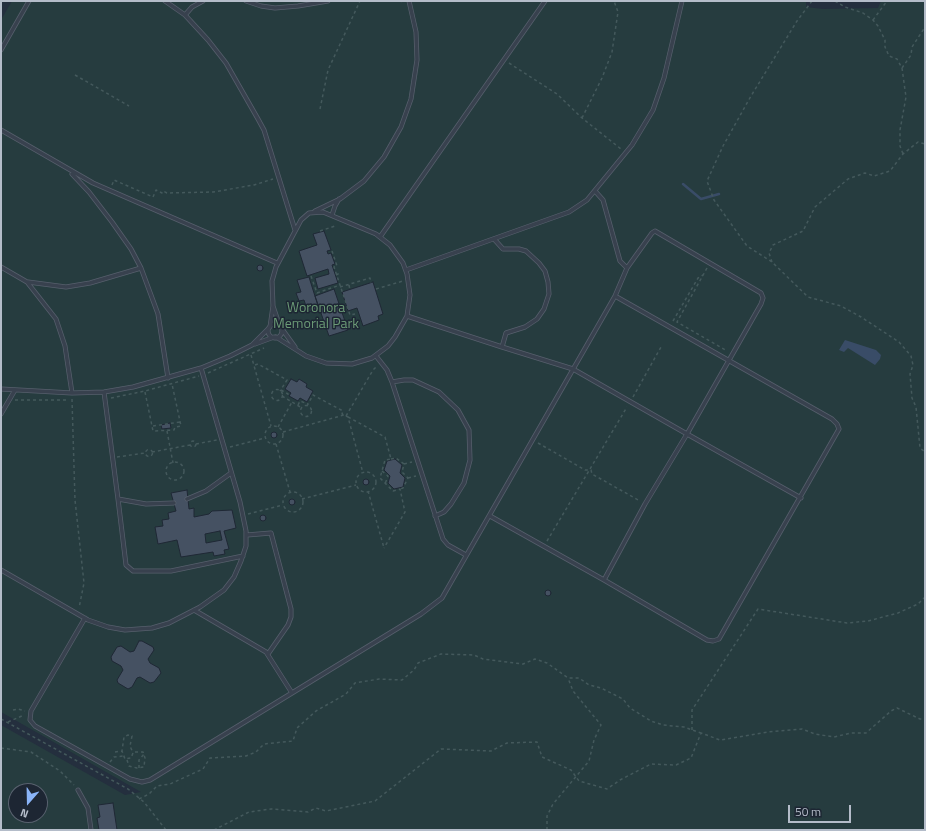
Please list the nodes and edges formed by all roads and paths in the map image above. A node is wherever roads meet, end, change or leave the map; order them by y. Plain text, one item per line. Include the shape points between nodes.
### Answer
1 (29, 1) edge
2 (165, 1) edge
3 (203, 1) edge
4 (246, 1) edge
5 (328, 1) edge
6 (360, 1) edge
7 (409, 1) edge
8 (545, 1) edge
9 (614, 1) edge
10 (682, 1) edge
11 (812, 1) edge
12 (835, 1) edge
13 (887, 1) edge
14 (185, 15) junction
15 (873, 20) junction
16 (925, 27) edge
17 (1, 50) edge
18 (504, 60) junction
19 (902, 68) junction
20 (75, 74) dead end
21 (129, 106) dead end
22 (320, 109) dead end
23 (582, 118) junction
24 (1, 130) edge
25 (925, 144) edge
26 (626, 153) junction
27 (903, 154) junction
28 (60, 165) junction
29 (279, 177) junction
30 (112, 192) junction
31 (594, 192) junction
32 (340, 199) junction
33 (311, 212) junction
34 (332, 216) junction
35 (335, 226) dead end
36 (295, 230) junction
37 (320, 231) dead end
38 (380, 237) junction
39 (494, 239) junction
40 (332, 251) dead end
41 (710, 262) junction
42 (772, 262) junction
43 (277, 263) junction
44 (1, 267) edge
45 (140, 268) junction
46 (627, 268) junction
47 (406, 270) junction
48 (340, 273) dead end
49 (704, 274) junction
50 (336, 275) junction
51 (311, 276) dead end
52 (408, 279) junction
53 (27, 282) junction
54 (371, 283) dead end
55 (349, 284) junction
56 (340, 286) junction
57 (376, 289) dead end
58 (350, 290) dead end
59 (615, 296) junction
60 (273, 303) junction
61 (355, 314) dead end
62 (407, 316) junction
63 (670, 326) junction
64 (269, 327) junction
65 (281, 328) junction
66 (275, 337) junction
67 (252, 345) junction
68 (502, 347) junction
69 (661, 347) dead end
70 (298, 351) junction
71 (732, 354) junction
72 (251, 355) dead end
73 (376, 356) junction
74 (729, 360) junction
75 (382, 362) junction
76 (254, 365) junction
77 (201, 368) junction
78 (573, 369) junction
79 (168, 378) junction
80 (392, 382) junction
81 (172, 384) dead end
82 (1, 389) edge
83 (14, 390) junction
84 (145, 391) dead end
85 (281, 391) junction
86 (104, 392) junction
87 (72, 393) junction
88 (282, 396) junction
89 (287, 398) junction
90 (631, 401) junction
91 (292, 402) junction
92 (298, 405) junction
93 (308, 405) junction
94 (302, 408) junction
95 (1, 414) edge
96 (346, 416) junction
97 (180, 422) junction
98 (152, 426) junction
99 (271, 426) junction
100 (278, 427) junction
101 (167, 431) junction
102 (283, 432) junction
103 (687, 434) junction
104 (265, 438) junction
105 (221, 439) junction
106 (533, 440) junction
107 (196, 444) junction
108 (276, 444) junction
109 (190, 445) junction
110 (170, 448) junction
111 (223, 449) junction
112 (152, 452) junction
113 (925, 452) edge
114 (145, 453) junction
115 (113, 458) junction
116 (391, 459) junction
117 (417, 460) junction
118 (173, 463) junction
119 (404, 464) junction
120 (590, 470) junction
121 (382, 471) junction
122 (231, 473) junction
123 (363, 473) junction
124 (422, 474) junction
125 (380, 478) junction
126 (408, 478) junction
127 (375, 479) junction
128 (385, 484) junction
129 (356, 485) junction
130 (400, 489) junction
131 (368, 491) junction
132 (290, 492) junction
133 (801, 498) junction
134 (118, 499) junction
135 (187, 499) dead end
136 (302, 499) junction
137 (174, 503) dead end
138 (283, 504) junction
139 (645, 504) junction
140 (243, 516) junction
141 (435, 516) junction
142 (490, 516) junction
143 (246, 535) junction
144 (544, 546) junction
145 (466, 555) junction
146 (243, 556) junction
147 (1, 570) edge
148 (604, 580) junction
149 (925, 597) edge
150 (194, 610) junction
151 (78, 614) junction
152 (85, 618) junction
153 (268, 654) junction
154 (568, 678) junction
155 (292, 693) junction
156 (13, 710) dead end
157 (30, 713) junction
158 (1, 719) edge
159 (925, 719) edge
160 (7, 723) junction
161 (692, 730) junction
162 (701, 733) junction
163 (132, 736) junction
164 (136, 736) dead end
165 (1, 748) edge
166 (122, 751) junction
167 (115, 752) dead end
168 (133, 752) junction
169 (144, 754) junction
170 (123, 756) junction
171 (127, 760) junction
172 (107, 767) junction
173 (139, 768) junction
174 (577, 777) junction
175 (78, 790) joint
176 (139, 800) junction
177 (91, 830) edge
178 (166, 830) edge
179 (214, 830) edge
180 (548, 830) edge

1 - 17 lane
2 - 14 lane
3 - 14 lane
4 - 5 lane via 275,8
6 - 22 path via 328,70
7 - 32 lane via 416,32 417,54 416,76 408,110 395,140 380,163 364,181
8 - 18 lane
9 - 23 path via 618,12 612,52
10 - 26 lane via 658,98 643,128
11 - 42 path via 750,96 707,180 714,200 747,246
12 - 15 path
13 - 15 path
14 - 29 lane via 228,67 261,124
15 - 19 path via 885,40 889,56 897,59
16 - 19 path
18 - 23 path via 557,94
18 - 38 lane
19 - 27 path via 906,97 900,130
20 - 21 path
23 - 26 path
24 - 28 lane
25 - 27 path via 918,142
26 - 31 lane
27 - 42 path via 890,171 874,176 865,172 848,179 815,208 803,231 773,245 769,253
28 - 30 lane
28 - 45 lane via 76,178 101,207 131,249
29 - 30 path via 213,192 162,193 156,190 153,197 114,180
29 - 36 lane
30 - 43 lane
31 - 39 lane via 569,212
31 - 46 lane via 603,200 620,261
32 - 33 lane
32 - 34 lane via 334,206
33 - 34 lane via 320,211
33 - 36 lane via 304,216
34 - 38 lane
35 - 37 path
36 - 43 lane
38 - 47 lane via 397,253
39 - 47 lane
39 - 68 lane via 503,249 521,249 532,256 545,271 549,288 540,316 526,327 506,333
40 - 50 path via 337,266 334,267
41 - 46 lane via 654,231
41 - 49 path
41 - 71 lane via 758,290 763,296 761,304
42 - 113 path via 808,297 841,306 861,317 899,342 912,356 912,398 916,407 920,448
43 - 60 lane via 272,281
44 - 53 lane
45 - 53 lane via 95,282 66,287
45 - 79 lane via 158,314
46 - 59 lane
47 - 52 lane
48 - 50 path
49 - 63 path via 698,278
49 - 71 path via 677,322
50 - 56 path
51 - 56 path via 316,293
52 - 57 path
52 - 62 lane via 410,295
53 - 87 lane via 59,324
54 - 55 path via 370,278
55 - 56 path
55 - 58 path
56 - 61 path via 350,315
59 - 63 lane
59 - 78 lane
60 - 64 lane
60 - 65 lane
62 - 68 lane
62 - 73 lane via 395,338
63 - 74 lane
64 - 65 lane via 274,324
64 - 66 lane via 269,333
64 - 67 lane
65 - 66 lane via 280,335
65 - 70 lane
66 - 67 lane
66 - 70 lane
67 - 77 lane
68 - 78 lane
69 - 90 path
70 - 73 lane via 316,360 335,364 361,363
71 - 74 lane
72 - 76 path
73 - 75 lane
74 - 103 lane
74 - 133 lane via 832,419 838,426 837,435
75 - 80 lane
75 - 96 path via 373,370
76 - 85 path via 258,364 287,380
76 - 99 path
77 - 79 lane
77 - 105 lane
78 - 90 lane
78 - 106 lane
79 - 86 lane
80 - 117 lane
80 - 141 lane via 410,380 439,392 458,410 469,430 470,460 464,483 444,512
81 - 97 path
82 - 83 lane
83 - 87 lane
83 - 95 lane
84 - 98 path
85 - 88 path
85 - 88 path via 274,390 271,396 278,400
85 - 89 path via 288,394
86 - 87 lane
86 - 115 lane
87 - 151 path via 75,500 84,583
88 - 89 path
89 - 91 path
90 - 103 lane
90 - 120 path
91 - 92 path
91 - 100 path
92 - 93 path via 300,401
92 - 94 path
93 - 94 path
93 - 94 path via 312,412 308,417 301,414
93 - 96 path via 313,395 342,411
96 - 102 path
96 - 116 path via 385,437
96 - 123 path
97 - 98 path
97 - 101 path via 181,426
98 - 101 path via 153,432
99 - 100 path
99 - 104 path via 266,430
100 - 102 path
101 - 110 path
102 - 108 path via 282,438
103 - 133 lane
103 - 139 lane
104 - 108 path via 268,442
104 - 111 path
105 - 107 path
105 - 111 lane
106 - 120 path via 585,470
106 - 142 lane
107 - 109 path via 194,447
107 - 109 path via 192,441
108 - 132 path
109 - 110 path
110 - 112 path
110 - 118 path
111 - 122 lane
112 - 114 path via 148,450
112 - 114 path via 149,456
114 - 115 path
115 - 134 lane
116 - 119 path via 396,458
116 - 121 path via 385,460
117 - 119 path
117 - 124 lane
118 - 118 path via 178,463 184,468 184,475 178,480 171,480 167,474 168,467
119 - 126 path via 402,472
120 - 139 path via 592,474
120 - 144 path
121 - 125 path
121 - 128 path via 388,476
122 - 135 lane via 206,491
122 - 140 lane
123 - 127 path via 371,474
123 - 129 path via 357,477
124 - 126 path
124 - 141 lane
125 - 127 path
125 - 128 path
126 - 130 path via 404,488
127 - 131 path via 373,488
128 - 130 path via 394,491
129 - 131 path via 362,491
129 - 136 path
130 - 131 path via 405,512 384,548
132 - 136 path via 297,493
132 - 138 path via 283,498
133 - 148 lane via 718,640 707,640
134 - 137 lane via 146,504
134 - 146 lane via 126,565 133,571 171,571
136 - 138 path via 301,507 296,511 290,511
138 - 140 path
139 - 148 lane
140 - 143 lane
141 - 145 lane via 444,542
142 - 144 lane
142 - 145 lane
143 - 146 lane
143 - 153 lane via 271,533 291,609 288,625
144 - 148 lane
145 - 155 lane via 445,594 434,605
146 - 150 lane via 227,586 213,600
147 - 151 lane
149 - 161 path via 918,604 898,613 868,621 847,623 758,609 692,710
150 - 152 lane via 163,625 138,630 108,627
150 - 153 lane
151 - 152 lane
152 - 157 lane
153 - 155 lane
154 - 161 path via 579,678 589,685 623,699 630,708 651,721
154 - 174 path via 573,691 601,725 589,761
154 - 176 path via 535,658 523,664 483,659 474,655 441,654 418,663 402,680 379,679 355,683 346,694 316,710 297,728 293,741 264,744 256,752 246,756 210,758 203,769 170,784 156,786
155 - 172 lane via 148,781 130,779
156 - 157 path
157 - 160 path
157 - 172 lane via 30,720 34,725
158 - 160 path
159 - 162 path via 897,708 866,733 834,737 802,729 720,740
160 - 176 path via 128,789
161 - 162 path
162 - 174 path via 691,758 676,765 651,764 607,789 579,781
163 - 164 path
163 - 166 path via 124,736
163 - 168 path via 130,746
165 - 175 path via 31,752 60,771
166 - 167 path
166 - 170 path
168 - 169 path via 142,751
168 - 171 path
169 - 173 path via 139,760
169 - 173 path via 145,765
170 - 171 path
170 - 172 path via 113,757
171 - 173 path via 128,766
174 - 179 path via 571,770 542,757 537,742 507,743 491,751 441,749 375,801 326,811 316,808 308,812 271,809 249,812
174 - 180 path via 547,816
175 - 177 lane via 88,808
176 - 178 path via 144,802

